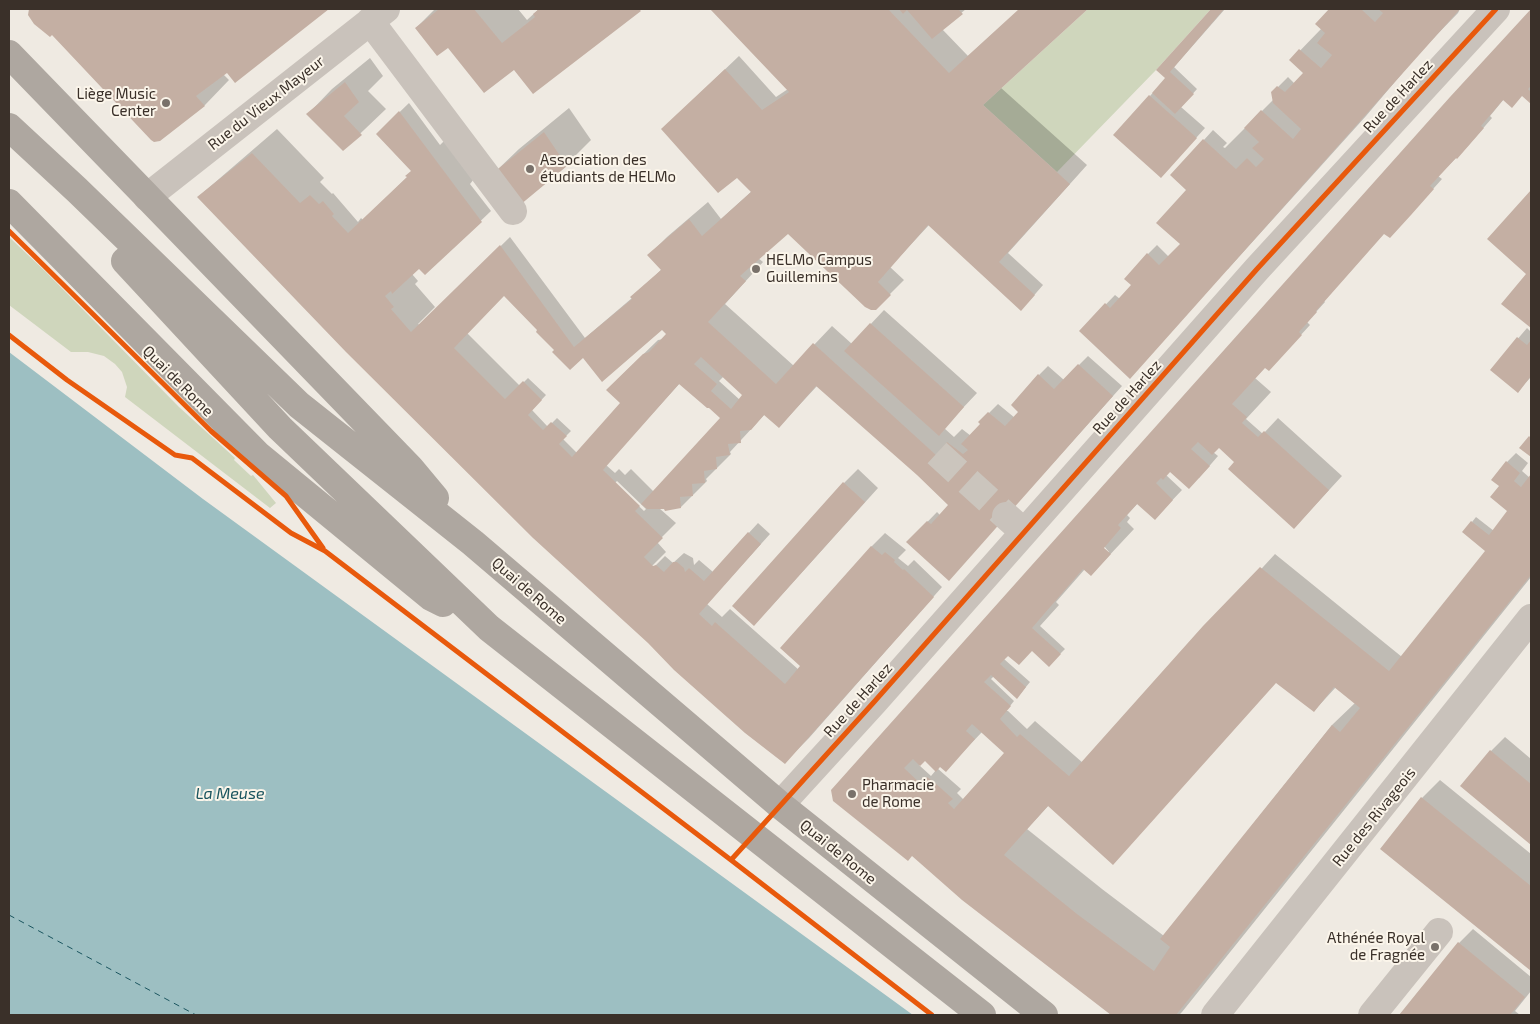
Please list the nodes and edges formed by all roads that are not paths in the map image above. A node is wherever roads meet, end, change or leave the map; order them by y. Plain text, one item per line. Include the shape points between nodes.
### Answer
1 (1496, 9) edge
2 (378, 15) edge
3 (9, 54) edge
4 (9, 127) edge
5 (9, 149) edge
6 (147, 198) junction
7 (9, 204) edge
8 (513, 211) dead end
9 (473, 543) junction
10 (1531, 618) edge
11 (489, 628) junction
12 (780, 805) junction
13 (752, 836) junction
14 (1439, 932) dead end
15 (982, 1015) edge
16 (1044, 1015) edge
17 (1215, 1015) edge
18 (1372, 1015) edge

1 - 12 street, Rue de Harlez via 1257,269 1015,524 874,702
2 - 6 street, Rue du Vieux Mayeur
2 - 8 street
3 - 6 main road
4 - 9 main road, Quai de Rome via 299,405
5 - 11 main road via 82,214 280,428
6 - 9 main road via 410,468
7 - 11 main road via 258,455 431,597
9 - 12 main road, Quai de Rome
10 - 17 street, Rue des Rivageois
11 - 13 main road
12 - 13 main road
12 - 16 main road, Quai de Rome
13 - 15 main road
14 - 18 street

